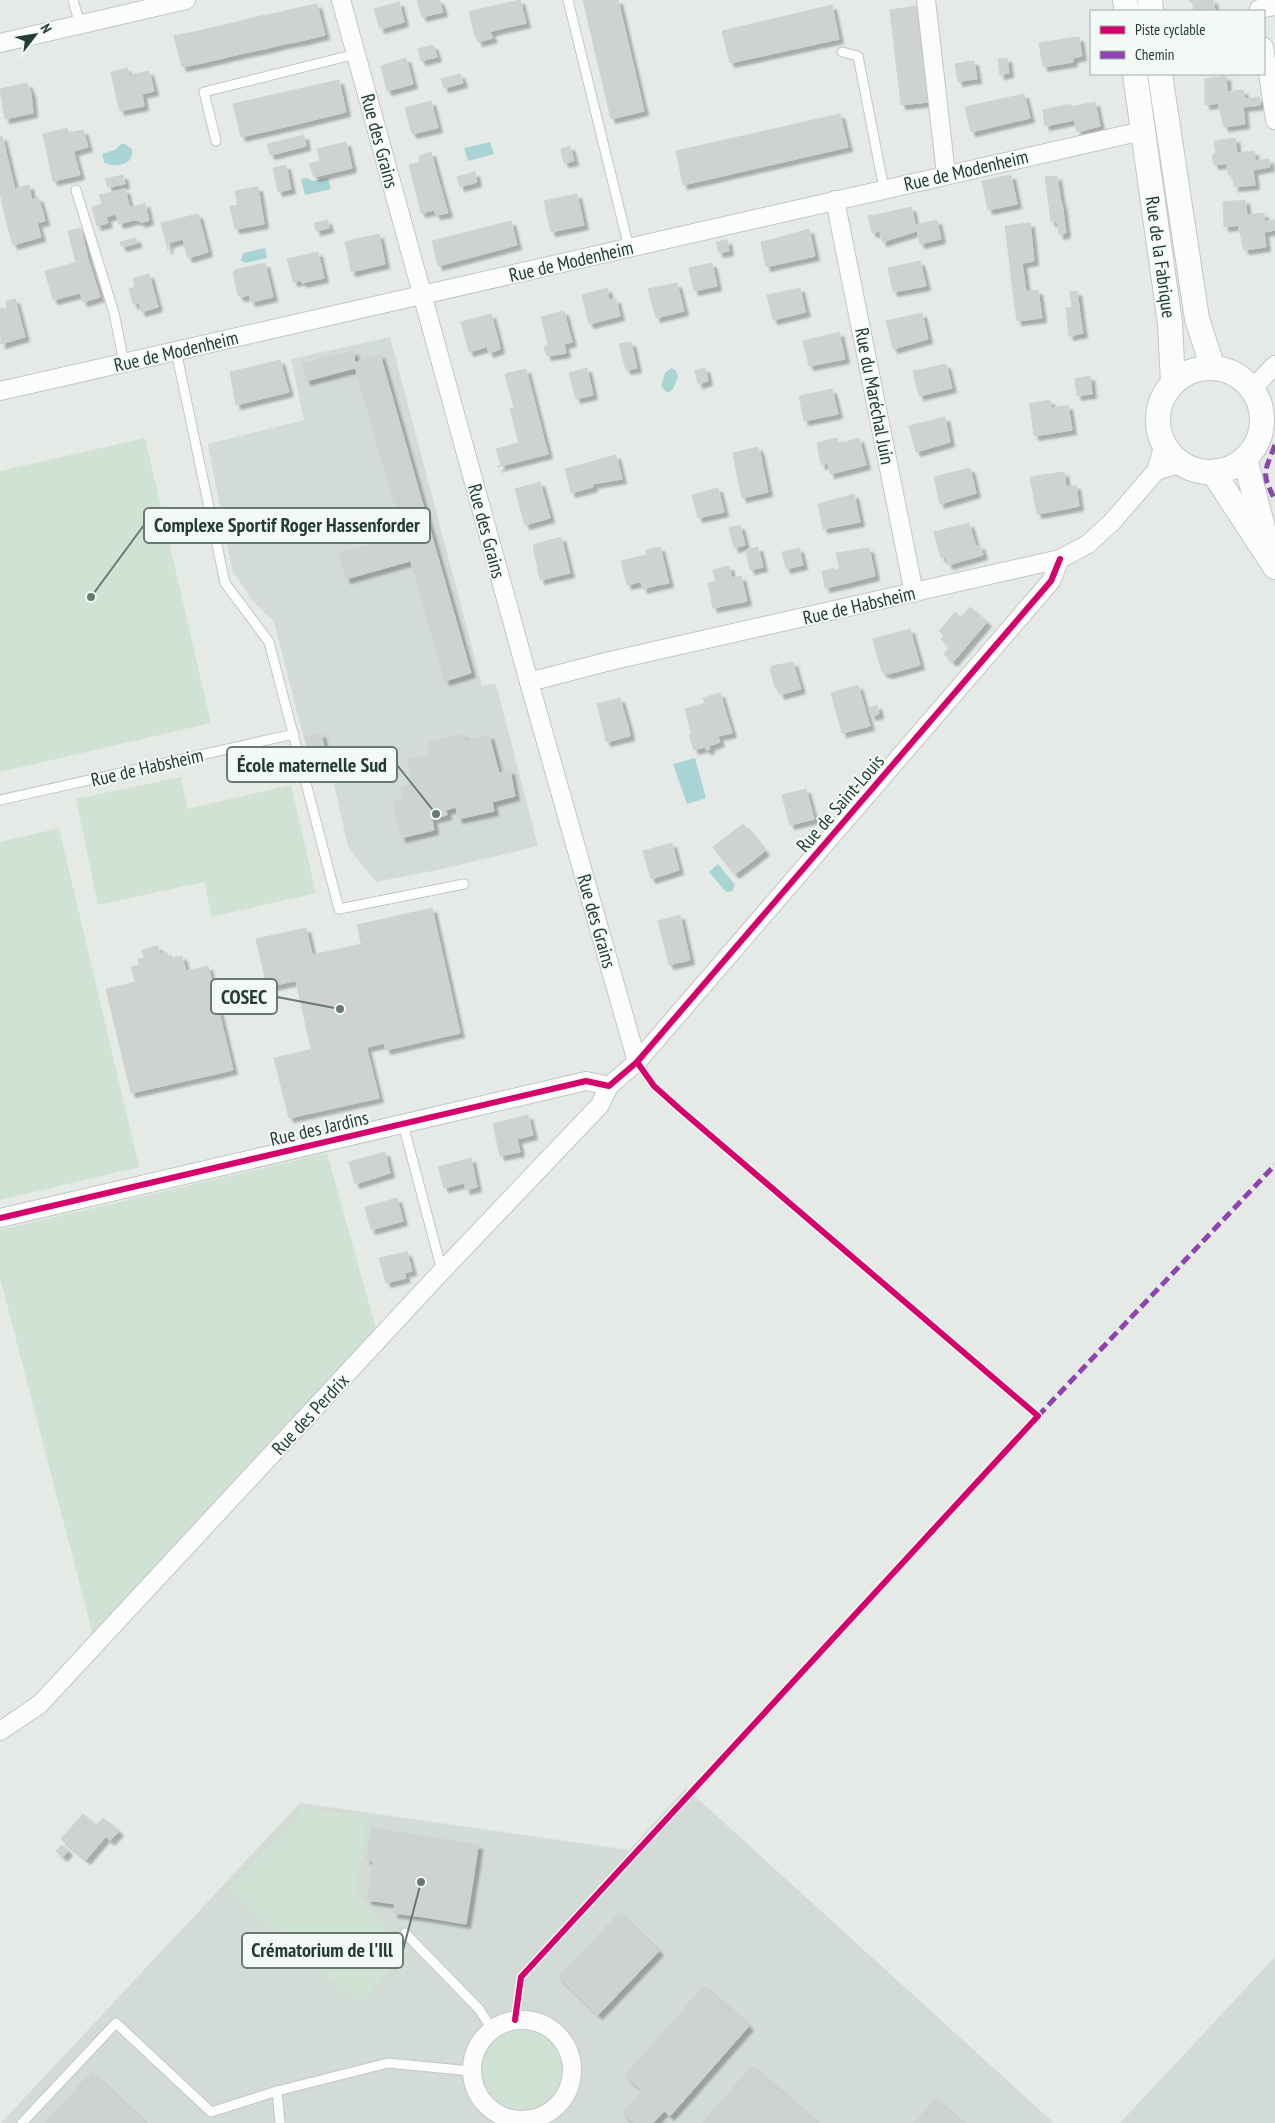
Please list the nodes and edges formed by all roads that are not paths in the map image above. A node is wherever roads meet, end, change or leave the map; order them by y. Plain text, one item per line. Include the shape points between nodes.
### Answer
1 (73, 0) edge
2 (186, 0) edge
3 (341, 0) edge
4 (568, 0) edge
5 (926, 0) edge
6 (80, 25) junction
7 (0, 43) edge
8 (842, 52) dead end
9 (1265, 52) edge
10 (356, 54) junction
11 (1135, 75) edge
12 (1160, 75) edge
13 (1272, 84) edge
14 (1275, 120) edge
15 (1166, 125) junction
16 (1142, 131) junction
17 (216, 141) dead end
18 (946, 174) junction
19 (884, 189) junction
20 (76, 190) dead end
21 (835, 200) junction
22 (629, 248) junction
23 (422, 296) junction
24 (176, 351) junction
25 (124, 363) junction
26 (1275, 366) edge
27 (1213, 368) junction
28 (1174, 383) junction
29 (1252, 389) junction
30 (0, 391) edge
31 (1164, 444) junction
32 (1245, 459) junction
33 (1182, 463) junction
34 (1156, 471) junction
35 (1213, 472) junction
36 (1060, 560) junction
37 (1273, 563) edge
38 (914, 593) junction
39 (528, 682) junction
40 (294, 734) junction
41 (0, 800) edge
42 (464, 884) dead end
43 (637, 1062) junction
44 (609, 1086) junction
45 (403, 1124) junction
46 (0, 1218) edge
47 (442, 1271) junction
48 (0, 1731) edge
49 (405, 1933) dead end
50 (492, 2029) junction
51 (471, 2071) junction
52 (277, 2091) junction
53 (540, 2120) edge
54 (22, 2123) edge
55 (280, 2123) edge

1 - 6 lane
2 - 6 street
3 - 10 street, Rue des Grains
4 - 22 lane
5 - 18 street
6 - 7 street
8 - 19 lane via 858,56
9 - 13 street
10 - 17 lane via 204,92
10 - 23 street, Rue des Grains
11 - 16 main road, Rue de la Fabrique
12 - 15 main road, Rue de la Fabrique
13 - 14 street
15 - 16 main road
15 - 27 main road, Rue de la Fabrique via 1197,319
16 - 18 street, Rue de Modenheim
16 - 28 main road, Rue de la Fabrique via 1174,350
18 - 19 street, Rue de Modenheim
19 - 21 street, Rue de Modenheim
20 - 25 lane via 114,313
21 - 22 street, Rue de Modenheim
21 - 38 street, Rue du Maréchal Juin
22 - 23 street, Rue de Modenheim
23 - 24 street, Rue de Modenheim
23 - 39 street, Rue des Grains
24 - 25 street, Rue de Modenheim
24 - 40 lane via 225,583 269,642
25 - 30 street, Rue de Modenheim
26 - 29 street
27 - 28 main road via 1192,372
27 - 29 main road via 1241,378
28 - 31 main road via 1166,394 1158,419
29 - 32 main road via 1262,417 1261,433
31 - 33 main road
31 - 34 street, Rue de Habsheim
32 - 35 main road via 1230,468
32 - 37 main road
33 - 34 street
33 - 35 main road
34 - 36 street, Rue de Habsheim via 1112,522 1088,544
35 - 37 main road
36 - 38 street, Rue de Habsheim
36 - 43 street, Rue de Saint-Louis via 1051,581
38 - 39 street, Rue de Habsheim
39 - 43 street, Rue des Grains
40 - 41 lane, Rue de Habsheim
40 - 42 lane via 338,909
43 - 44 street
44 - 45 street, Rue des Jardins via 586,1081
44 - 47 street, Rue des Perdrix via 600,1105
45 - 46 street, Rue des Jardins
45 - 47 lane
47 - 48 street, Rue des Perdrix via 40,1704
49 - 50 lane via 479,2009
50 - 51 street via 481,2040
50 - 53 street via 515,2020 533,2020 564,2040 571,2057 572,2076 567,2094
51 - 52 lane via 388,2063
51 - 53 street via 475,2090 486,2106 502,2116 520,2121
52 - 54 lane via 212,2112 116,2024
52 - 55 lane

